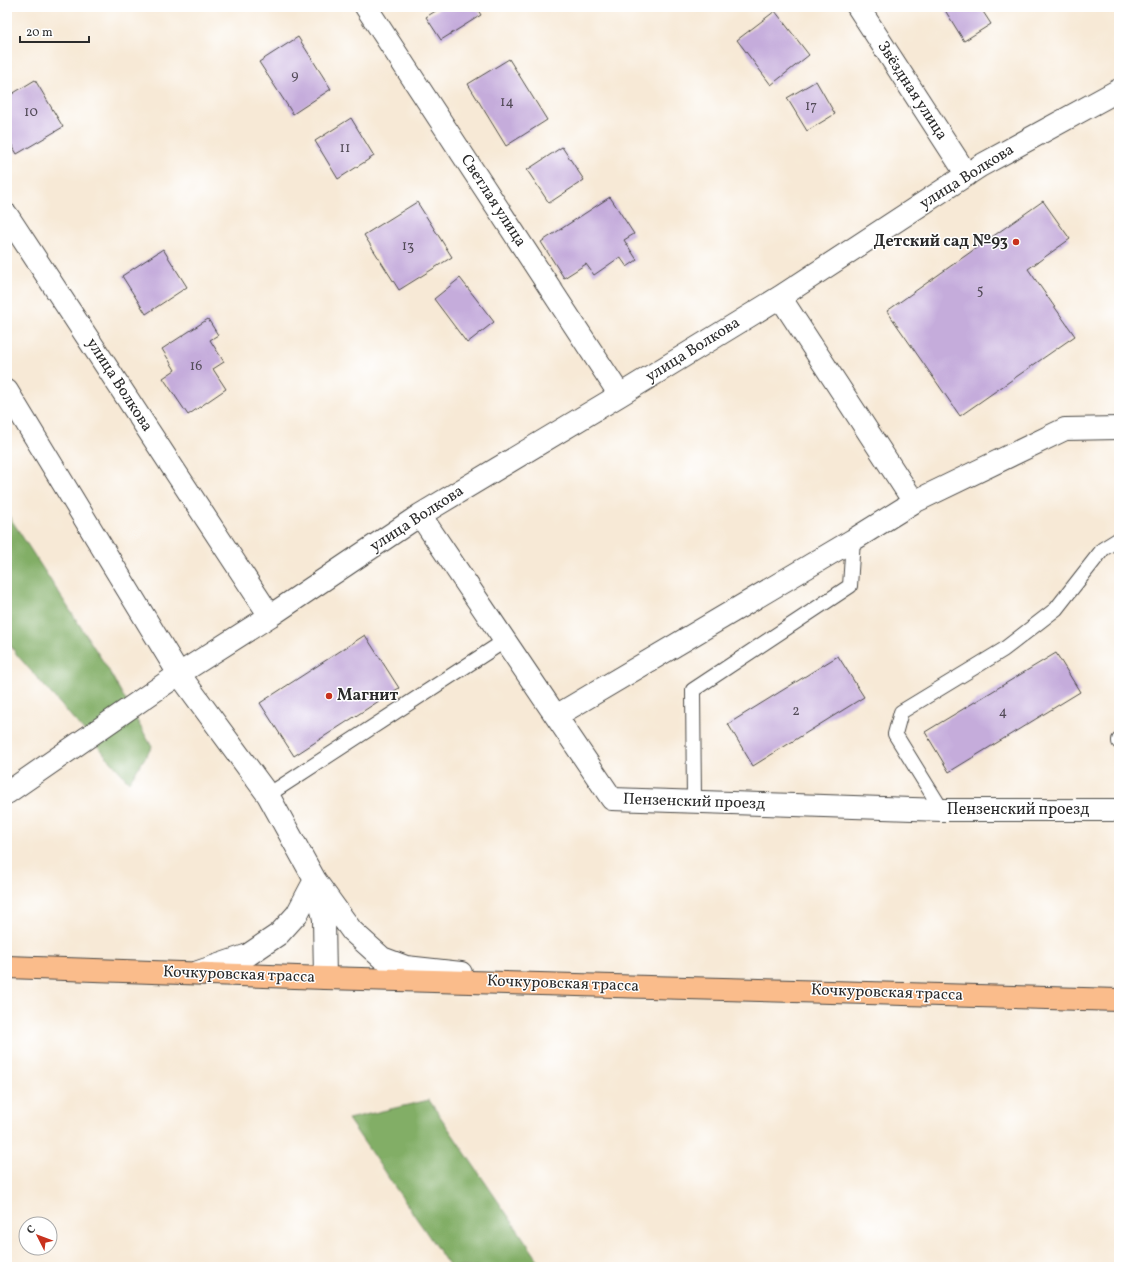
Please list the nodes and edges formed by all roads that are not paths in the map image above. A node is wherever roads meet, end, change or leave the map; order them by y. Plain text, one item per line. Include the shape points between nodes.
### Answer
1 (366, 7) edge
2 (858, 7) edge
3 (1119, 90) edge
4 (966, 174) junction
5 (7, 215) edge
6 (780, 297) junction
7 (7, 391) edge
8 (620, 395) junction
9 (1119, 428) edge
10 (914, 502) junction
11 (420, 515) junction
12 (1119, 539) edge
13 (853, 540) junction
14 (270, 616) junction
15 (506, 640) junction
16 (179, 674) junction
17 (556, 716) junction
18 (7, 793) edge
19 (268, 795) junction
20 (694, 801) junction
21 (942, 810) junction
22 (1119, 810) edge
23 (315, 880) junction
24 (7, 967) edge
25 (192, 974) junction
26 (325, 978) junction
27 (556, 984) junction
28 (1119, 1000) edge

1 - 8 street, Светлая улица
2 - 4 street, Звёздная улица
3 - 4 street, улица Волкова
4 - 6 street, улица Волкова
5 - 14 street, улица Волкова
6 - 8 street, улица Волкова
6 - 10 street
7 - 16 street
8 - 11 street, улица Волкова
9 - 10 street via 1065,429
10 - 13 street
11 - 14 street, улица Волкова
11 - 15 street, Пензенский проезд
12 - 21 lane via 1103,549 1056,609 1003,650 901,712 895,734
13 - 17 street
13 - 20 lane via 850,586 693,690
14 - 16 street, улица Волкова
15 - 17 street, Пензенский проезд
15 - 19 lane
16 - 18 street, улица Волкова
16 - 19 street
17 - 20 street, Пензенский проезд via 612,800
19 - 23 street
20 - 21 street, Пензенский проезд
21 - 22 street, Пензенский проезд
23 - 25 street via 297,914 279,934 248,955
23 - 26 street via 324,919
23 - 27 street via 352,931 382,958 406,967
24 - 25 main road, Кочкуровская трасса
25 - 26 main road, Кочкуровская трасса
26 - 27 main road, Кочкуровская трасса
27 - 28 main road, Кочкуровская трасса

